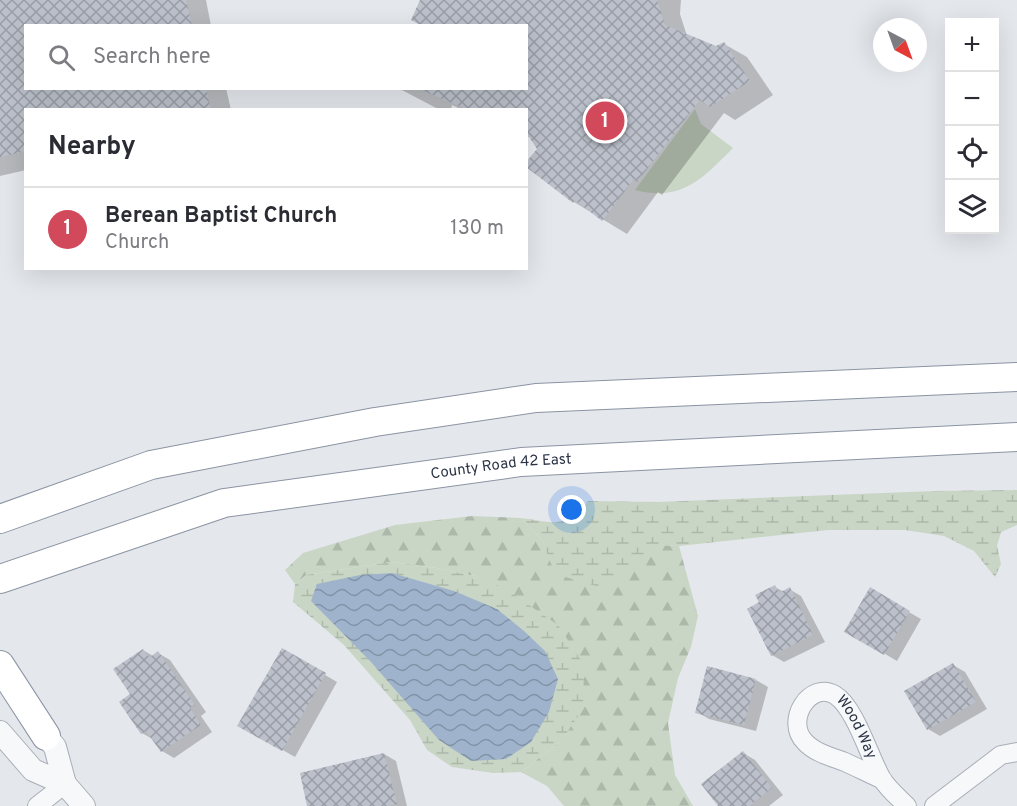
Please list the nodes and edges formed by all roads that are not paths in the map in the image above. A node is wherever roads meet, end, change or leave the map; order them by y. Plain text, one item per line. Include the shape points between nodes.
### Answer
1 (1017, 377) edge
2 (1017, 437) edge
3 (0, 519) edge
4 (52, 561) junction
5 (0, 579) edge
6 (0, 600) edge
7 (0, 665) edge
8 (0, 681) edge
9 (0, 732) edge
10 (46, 735) junction
11 (1017, 752) edge
12 (883, 780) junction
13 (65, 784) junction
14 (37, 806) edge
15 (84, 806) edge
16 (907, 806) edge
17 (934, 806) edge

1 - 3 highway via 536,398 375,422 152,465
2 - 4 highway, County Road 42 East via 521,462 224,503
4 - 5 highway, County Road 42 East
4 - 6 highway via 4,593
7 - 10 highway
8 - 10 street
9 - 13 street via 33,770
10 - 13 street via 55,747
11 - 17 street via 1001,755
12 - 12 street, Wood Way via 857,727 835,695 823,692 804,703 797,716 796,730 804,742
12 - 16 street, Wood Way
13 - 14 street
13 - 15 street

